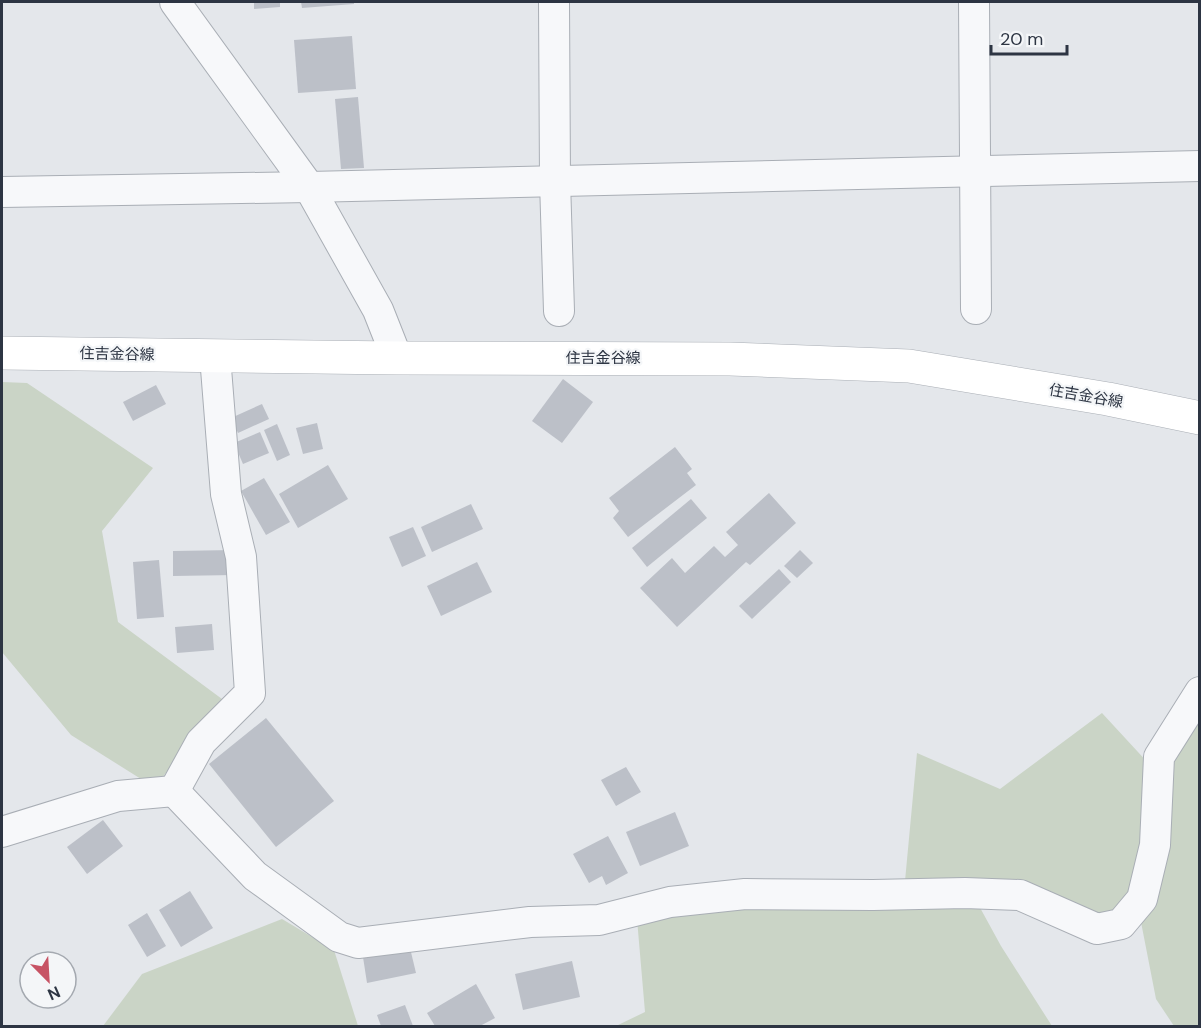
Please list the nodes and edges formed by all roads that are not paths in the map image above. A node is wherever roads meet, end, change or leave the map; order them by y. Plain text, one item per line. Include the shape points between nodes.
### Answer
1 (175, 2) edge
2 (554, 2) edge
3 (974, 2) edge
4 (1200, 166) edge
5 (975, 172) junction
6 (555, 181) junction
7 (309, 187) junction
8 (2, 192) edge
9 (976, 309) dead end
10 (559, 311) dead end
11 (2, 352) edge
12 (215, 356) junction
13 (397, 358) junction
14 (1200, 418) edge
15 (1200, 692) edge
16 (174, 791) junction
17 (2, 832) edge

1 - 7 street
2 - 6 street
3 - 5 street
4 - 5 street
5 - 6 street
5 - 9 street
6 - 7 street
6 - 10 street
7 - 8 street
7 - 13 street via 378,310
11 - 12 main road, 住吉金谷線
12 - 13 main road, 住吉金谷線
12 - 16 street via 226,494 241,557 250,693 201,742
13 - 14 main road, 住吉金谷線 via 730,359 909,366
15 - 16 street via 1159,757 1155,845 1142,899 1121,924 1097,929 1020,895 745,894 670,902 599,920 530,922 357,943 339,937 255,876
16 - 17 street via 118,796

